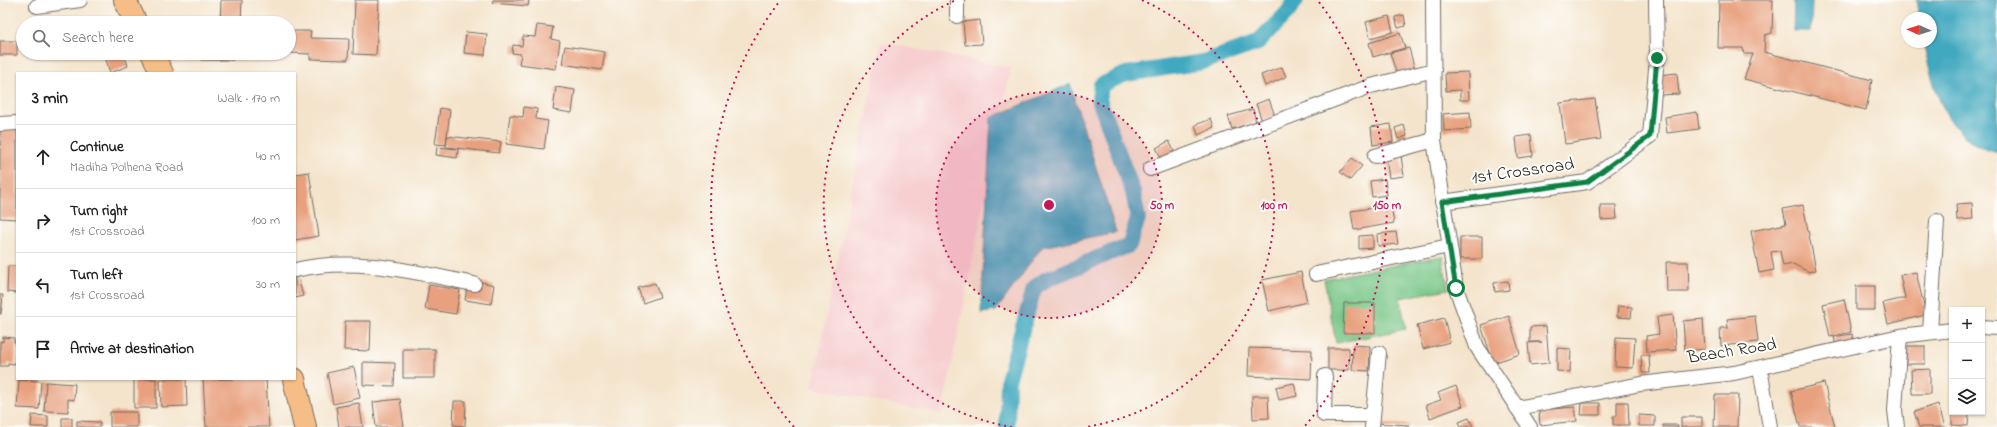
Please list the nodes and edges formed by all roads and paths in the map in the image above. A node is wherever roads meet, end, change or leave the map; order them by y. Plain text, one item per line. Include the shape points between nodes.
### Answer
1 (80, 0) edge
2 (125, 0) edge
3 (957, 0) edge
4 (1434, 0) edge
5 (1656, 0) edge
6 (37, 6) dead end
7 (133, 16) edge
8 (957, 16) dead end
9 (156, 60) edge
10 (1434, 70) junction
11 (162, 72) edge
12 (16, 123) edge
13 (0, 124) edge
14 (1434, 140) junction
15 (1375, 156) dead end
16 (1150, 169) dead end
17 (1442, 202) junction
18 (1937, 221) dead end
19 (1449, 246) junction
20 (296, 270) edge
21 (1316, 274) dead end
22 (474, 284) dead end
23 (1985, 327) edge
24 (1997, 328) edge
25 (1949, 330) edge
26 (1930, 332) junction
27 (1900, 336) junction
28 (1379, 353) dead end
29 (1760, 368) junction
30 (1325, 376) dead end
31 (294, 380) edge
32 (1517, 408) junction
33 (1373, 421) edge
34 (305, 427) edge
35 (1530, 427) edge
36 (1770, 427) edge
37 (1897, 427) edge

1 - 6 street
2 - 7 highway
3 - 8 street
4 - 10 street
5 - 17 street, 1st Crossroad via 1657,58 1650,136 1587,182
9 - 11 highway
10 - 14 street
10 - 16 street via 1371,86
12 - 13 street
14 - 15 street
14 - 17 street
17 - 19 street
18 - 26 street
19 - 21 street
19 - 32 street via 1456,288 1477,347
20 - 22 street via 344,264 390,266
23 - 24 street
25 - 26 street, Beach Road
26 - 27 street, Beach Road
27 - 29 street, Beach Road
27 - 37 street via 1895,410
28 - 33 street
29 - 32 street, Beach Road via 1641,384
29 - 36 street
30 - 33 street via 1324,415
31 - 34 highway
32 - 35 street

